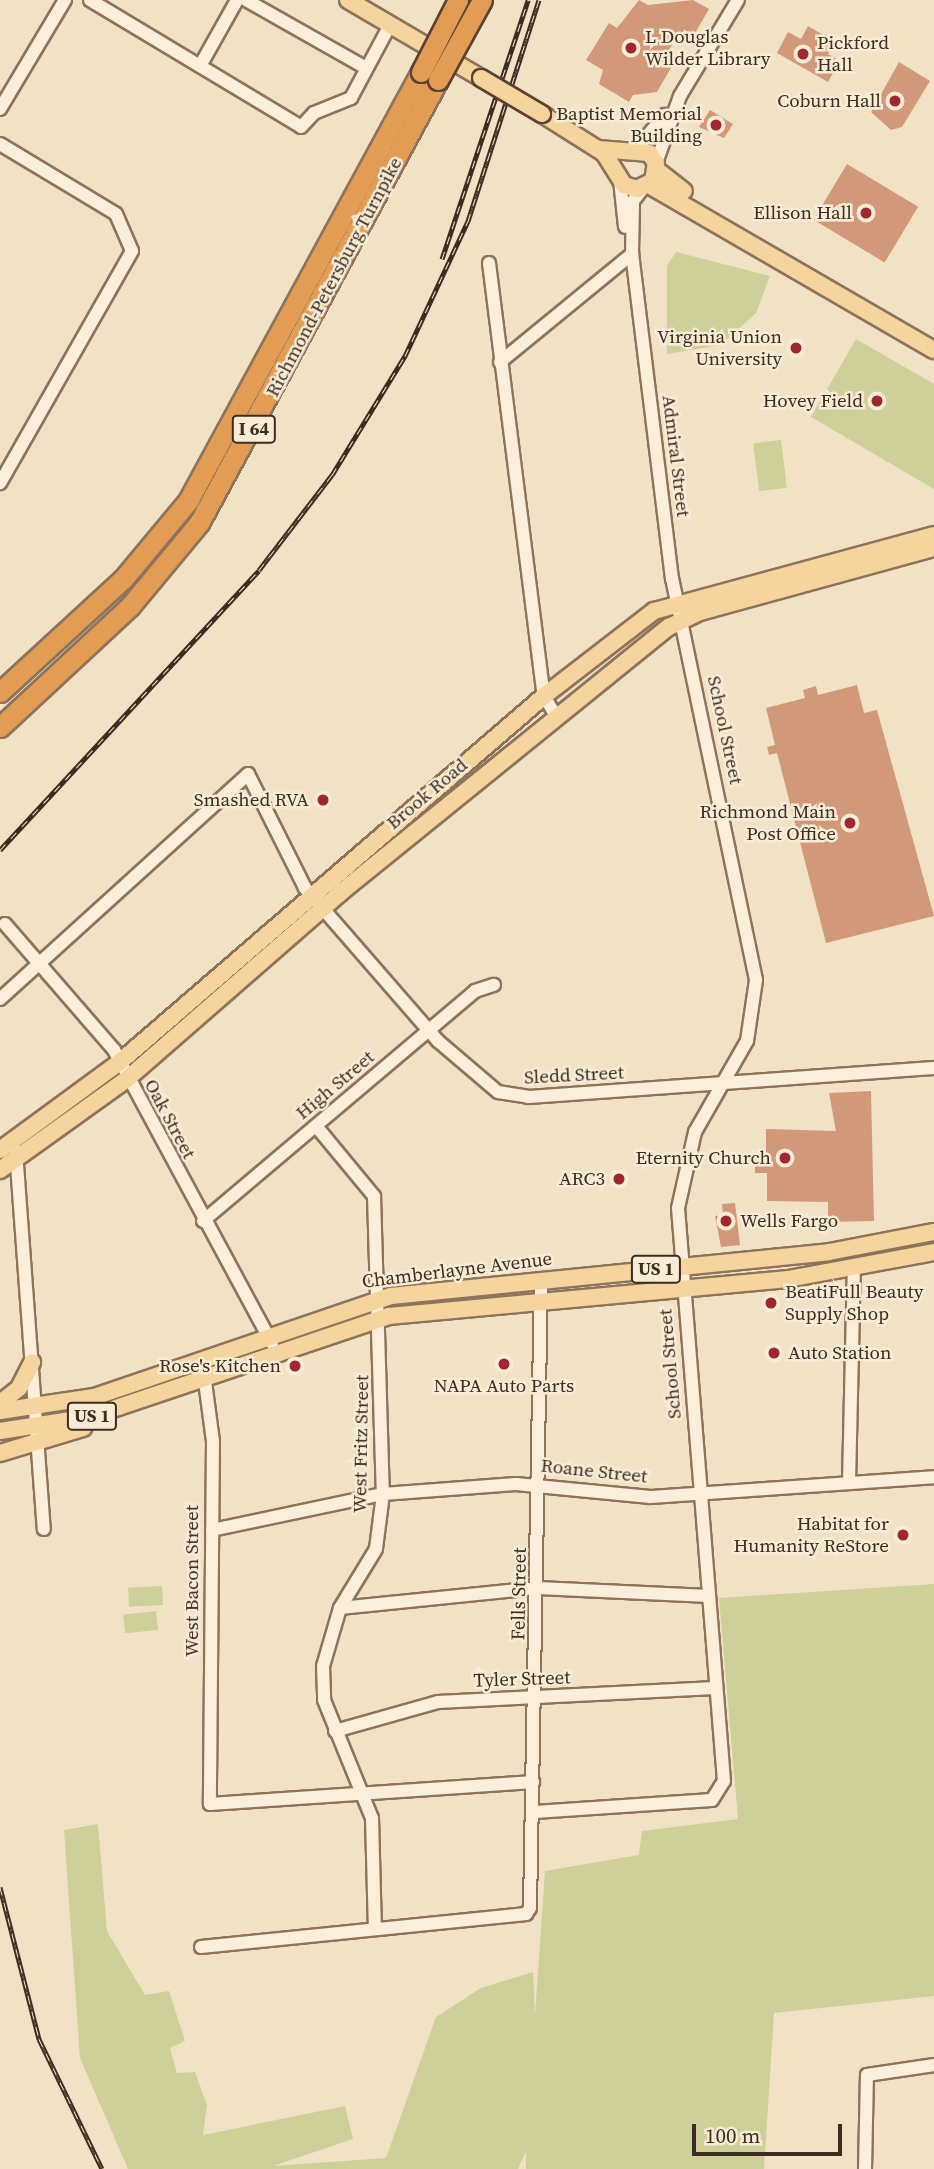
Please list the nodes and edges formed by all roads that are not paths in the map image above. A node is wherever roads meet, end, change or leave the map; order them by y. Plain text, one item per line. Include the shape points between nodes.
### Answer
1 (65, 0) edge
2 (90, 0) edge
3 (237, 0) edge
4 (246, 0) edge
5 (348, 0) edge
6 (458, 0) edge
7 (482, 0) edge
8 (738, 0) edge
9 (390, 25) junction
10 (200, 66) junction
11 (366, 68) junction
12 (680, 96) junction
13 (0, 109) edge
14 (0, 144) edge
15 (598, 149) junction
16 (633, 150) junction
17 (656, 166) junction
18 (619, 176) junction
19 (646, 187) junction
20 (632, 254) junction
21 (489, 263) dead end
22 (934, 338) edge
23 (934, 350) edge
24 (500, 362) junction
25 (0, 483) edge
26 (934, 535) edge
27 (934, 548) edge
28 (676, 601) junction
29 (681, 620) junction
30 (0, 692) edge
31 (544, 696) junction
32 (555, 714) junction
33 (0, 727) edge
34 (317, 903) junction
35 (5, 924) dead end
36 (39, 962) junction
37 (494, 985) dead end
38 (0, 999) edge
39 (429, 1030) junction
40 (121, 1061) junction
41 (934, 1068) edge
42 (127, 1079) junction
43 (721, 1086) junction
44 (316, 1126) junction
45 (15, 1140) junction
46 (0, 1150) edge
47 (17, 1162) junction
48 (0, 1170) edge
49 (203, 1221) junction
50 (931, 1233) edge
51 (934, 1252) edge
52 (681, 1266) junction
53 (854, 1269) junction
54 (541, 1280) junction
55 (683, 1289) junction
56 (377, 1299) junction
57 (541, 1300) junction
58 (380, 1319) junction
59 (267, 1335) junction
60 (276, 1352) junction
61 (202, 1359) junction
62 (32, 1362) junction
63 (209, 1377) junction
64 (0, 1403) edge
65 (36, 1408) junction
66 (0, 1411) edge
67 (0, 1431) edge
68 (38, 1435) junction
69 (0, 1452) edge
70 (934, 1477) edge
71 (539, 1483) junction
72 (849, 1483) junction
73 (383, 1494) junction
74 (700, 1494) junction
75 (44, 1529) dead end
76 (212, 1530) junction
77 (538, 1588) junction
78 (709, 1596) junction
79 (340, 1608) junction
80 (715, 1688) junction
81 (536, 1700) junction
82 (335, 1731) junction
83 (533, 1782) junction
84 (362, 1793) junction
85 (536, 1812) junction
86 (375, 1929) junction
87 (201, 1947) dead end
88 (934, 2065) edge
89 (865, 2169) edge

1 - 13 street
2 - 10 street
3 - 10 street
4 - 11 street
5 - 9 main road
6 - 30 highway, Richmond-Petersburg Turnpike / I 64, bridge via 188,501 123,579
7 - 33 highway, Richmond-Petersburg Turnpike / I 64, bridge via 199,523 130,606
8 - 12 street
9 - 11 street
9 - 15 main road, bridge
10 - 11 street via 301,127 314,114 351,98
12 - 16 street
12 - 17 street
14 - 25 street via 116,214 132,251 129,266
15 - 16 main road
15 - 18 main road
16 - 17 main road
16 - 18 main road
17 - 19 main road
17 - 22 main road
18 - 19 main road
18 - 20 street, Admiral Street
19 - 20 street, Admiral Street via 633,201
19 - 23 main road
20 - 24 street
20 - 28 street, Admiral Street
21 - 24 street
24 - 31 street
26 - 28 main road, Brook Road
27 - 29 main road, Brook Road
28 - 29 street, Admiral Street
28 - 31 main road, Brook Road
29 - 32 main road, Brook Road
29 - 43 street, School Street via 756,979 747,1041
31 - 32 street
31 - 34 main road, Brook Road
32 - 34 main road, Brook Road
34 - 36 street, Sledd Street via 248,774
34 - 39 street, Sledd Street
34 - 40 main road, Brook Road
34 - 42 main road, Brook Road
35 - 36 street, Oak Street
36 - 38 street
36 - 40 street, Oak Street
37 - 39 street, High Street via 475,991
39 - 43 street, Sledd Street via 486,1085 509,1096
39 - 44 street, High Street
40 - 42 street, Oak Street
40 - 45 main road, Brook Road
41 - 43 street, Sledd Street
42 - 47 main road, Brook Road
42 - 49 street, Oak Street
43 - 52 street, School Street via 684,1166 677,1221
44 - 49 street, High Street
44 - 56 street, West Fritz Street via 373,1193
45 - 46 main road, Brook Road
45 - 47 street
47 - 48 main road, Brook Road
47 - 62 street
49 - 59 street, Oak Street
50 - 51 street
50 - 52 main road, Chamberlayne Avenue / US 1 via 829,1252
51 - 53 main road, Chamberlayne Avenue / US 1
52 - 54 main road, Chamberlayne Avenue / US 1
52 - 55 street, School Street
53 - 55 main road, Chamberlayne Avenue / US 1
53 - 72 street
54 - 56 main road, Chamberlayne Avenue / US 1
54 - 57 street, Fells Street
55 - 57 main road, Chamberlayne Avenue / US 1
55 - 74 street, School Street
56 - 58 street, West Fritz Street
56 - 59 main road, Chamberlayne Avenue / US 1
57 - 58 main road, Chamberlayne Avenue / US 1
57 - 71 street, Fells Street
58 - 60 main road, Chamberlayne Avenue / US 1
58 - 73 street, West Fritz Street
59 - 60 street, Oak Street
59 - 61 main road, Chamberlayne Avenue / US 1
60 - 63 main road, Chamberlayne Avenue / US 1
61 - 63 street, West Bacon Street
61 - 65 main road, Chamberlayne Avenue / US 1 via 112,1391
62 - 64 main road via 19,1388
62 - 65 street
63 - 68 main road, Chamberlayne Avenue / US 1 via 146,1399 114,1417
63 - 76 street, West Bacon Street
65 - 66 main road, Chamberlayne Avenue / US 1
65 - 68 street
67 - 68 main road, Chamberlayne Avenue / US 1
68 - 69 main road, Chamberlayne Avenue
68 - 75 street
70 - 72 street, Roane Street
71 - 73 street, Roane Street
71 - 74 street, Roane Street via 628,1495
71 - 77 street, Fells Street
72 - 74 street, Roane Street
73 - 76 street, Roane Street
73 - 79 street, West Fritz Street via 376,1549
74 - 78 street, School Street
76 - 84 street, West Bacon Street via 210,1804
77 - 78 street
77 - 79 street
77 - 81 street, Fells Street
78 - 80 street, School Street
79 - 82 street, West Fritz Street via 323,1666 324,1700
80 - 81 street, Tyler Street
80 - 85 street, School Street via 721,1792 712,1800
81 - 82 street, Tyler Street via 438,1702
81 - 83 street, Fells Street
82 - 84 street, West Fritz Street
83 - 84 street
83 - 85 street, Fells Street
84 - 86 street, West Fritz Street via 372,1818
85 - 86 street, Fells Street via 526,1914
86 - 87 street
88 - 89 street via 867,2075

